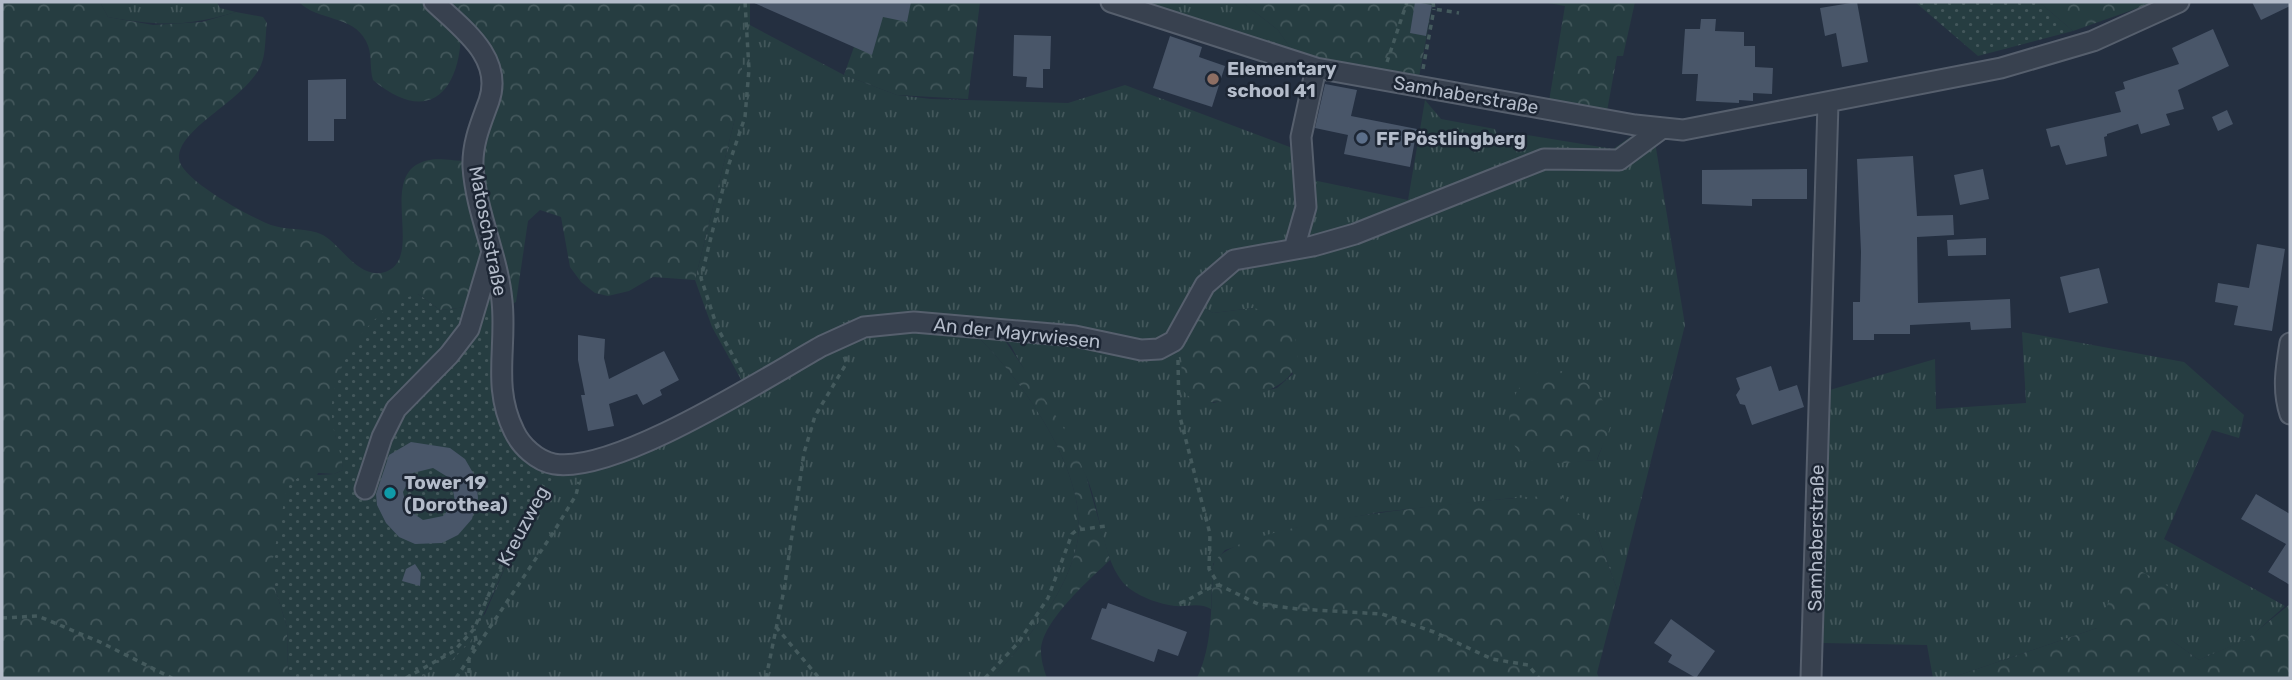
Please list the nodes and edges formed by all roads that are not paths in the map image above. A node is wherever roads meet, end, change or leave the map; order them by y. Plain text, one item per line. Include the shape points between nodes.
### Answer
1 (434, 2) edge
2 (1111, 2) edge
3 (2179, 2) edge
4 (1316, 68) junction
5 (1828, 103) junction
6 (1661, 129) junction
7 (1294, 249) junction
8 (493, 253) junction
9 (2290, 343) edge
10 (751, 387) joint
11 (2290, 414) edge
12 (553, 464) joint
13 (365, 489) dead end
14 (1813, 631) junction
15 (1797, 659) dead end
16 (1811, 678) edge

1 - 8 street, Matoschstraße via 477,44 492,76 473,155 477,196
2 - 4 street, Samhaberstraße
3 - 5 street, Samhaberstraße via 2043,57
4 - 6 street, Samhaberstraße
4 - 7 street via 1301,137 1305,214
5 - 6 street, Samhaberstraße via 1721,124
5 - 14 street, Samhaberstraße
6 - 7 street via 1619,160 1536,161 1355,234
7 - 10 street, An der Mayrwiesen via 1242,258 1220,269 1197,296 1174,341 1159,349 1141,350 1075,336 914,322 878,324 839,338
8 - 12 street, Matoschstraße via 502,303 499,379 505,409 524,446
8 - 13 street via 469,328 396,409
9 - 11 street via 2285,373
10 - 12 street, Kreuzweg via 642,443 578,463
14 - 15 street
14 - 16 street, Samhaberstraße

